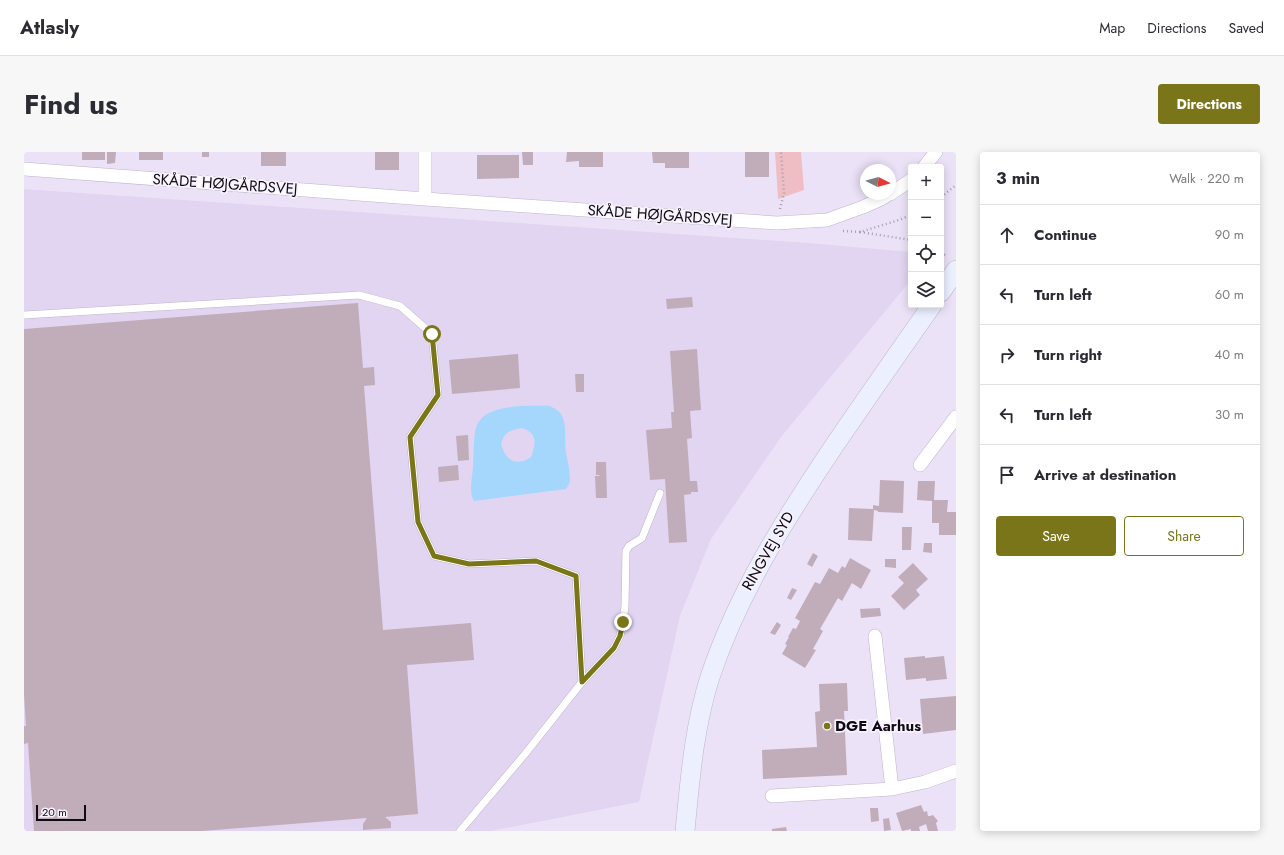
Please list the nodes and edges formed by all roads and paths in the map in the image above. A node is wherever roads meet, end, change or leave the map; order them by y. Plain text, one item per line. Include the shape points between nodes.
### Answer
1 (425, 152) edge
2 (781, 152) edge
3 (936, 152) edge
4 (926, 164) edge
5 (24, 168) edge
6 (908, 182) edge
7 (956, 185) edge
8 (896, 190) edge
9 (784, 193) dead end
10 (944, 195) edge
11 (425, 199) junction
12 (879, 200) edge
13 (908, 216) edge
14 (827, 220) junction
15 (860, 232) junction
16 (908, 240) edge
17 (956, 270) edge
18 (944, 288) edge
19 (930, 308) edge
20 (24, 315) edge
21 (956, 417) edge
22 (920, 465) dead end
23 (660, 493) dead end
24 (875, 636) dead end
25 (582, 682) junction
26 (956, 770) edge
27 (892, 788) junction
28 (772, 796) dead end
29 (460, 831) edge
30 (684, 831) edge

1 - 11 street
2 - 9 path
3 - 4 street
5 - 11 street, SKÅDE HØJGÅRDSVEJ
6 - 8 street, SKÅDE HØJGÅRDSVEJ
7 - 10 path
11 - 14 street, SKÅDE HØJGÅRDSVEJ via 777,223
12 - 14 street, SKÅDE HØJGÅRDSVEJ
13 - 15 path
14 - 15 path via 832,230
15 - 16 path
17 - 18 main road
19 - 30 main road, RINGVEJ SYD via 806,487 743,594 710,678 700,713 692,756
20 - 25 lane via 359,295 400,306 432,334 438,395 410,437 418,522 434,556 469,564 536,561 576,576
21 - 22 street
23 - 25 lane via 642,538 626,551 625,606 620,636 614,648
24 - 27 street
25 - 29 lane
26 - 27 street via 925,782
27 - 28 street

